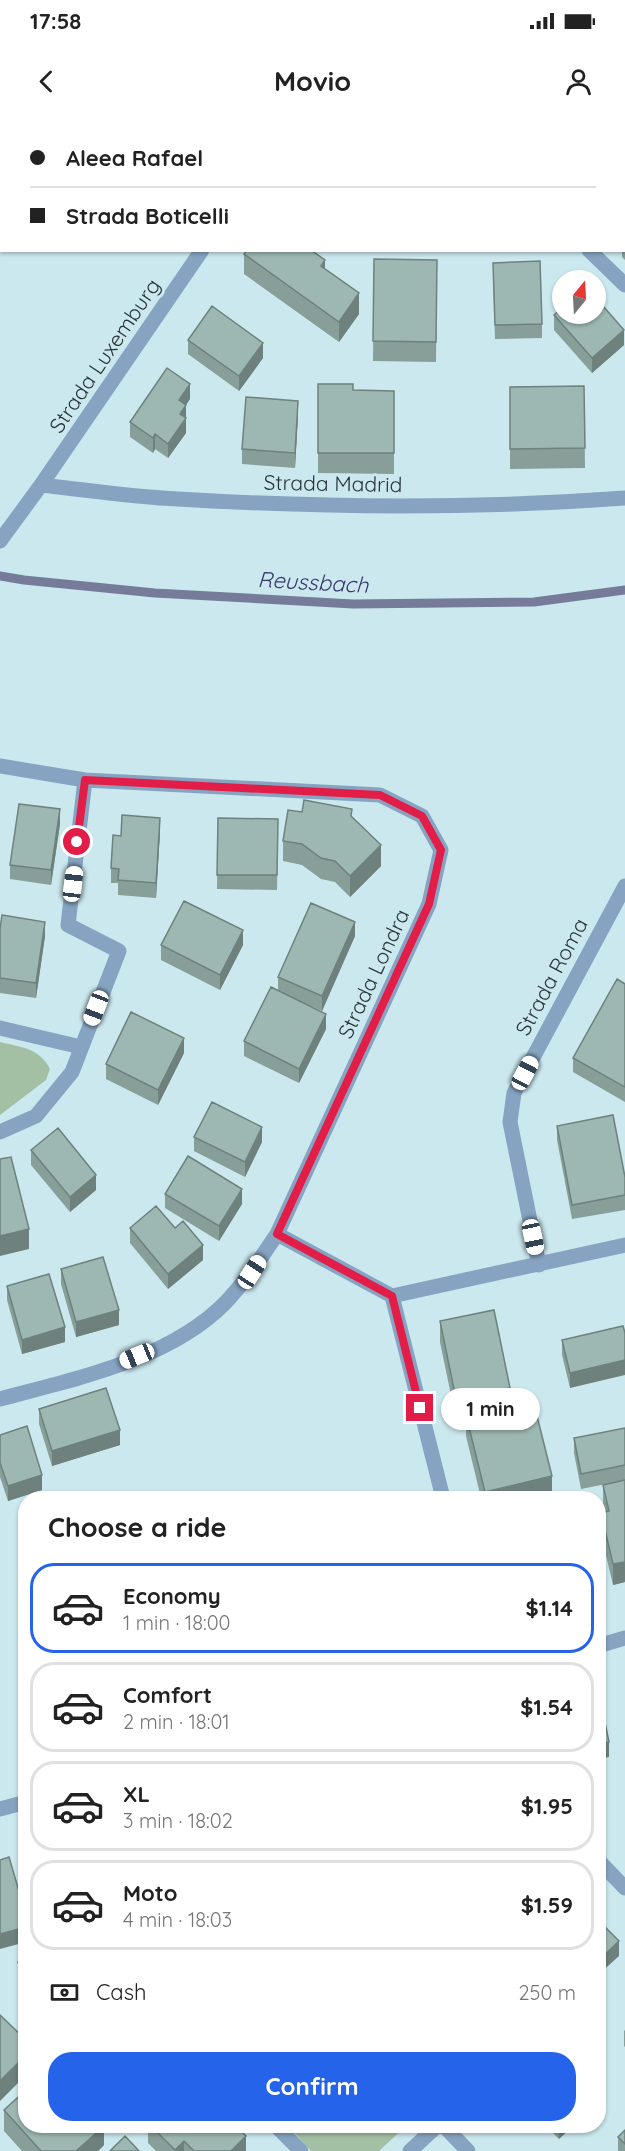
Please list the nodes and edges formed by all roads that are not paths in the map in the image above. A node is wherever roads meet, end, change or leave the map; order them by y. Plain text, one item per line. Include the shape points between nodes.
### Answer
1 (201, 252) edge
2 (591, 252) edge
3 (625, 285) edge
4 (41, 485) junction
5 (625, 498) edge
6 (0, 541) edge
7 (0, 766) edge
8 (85, 780) junction
9 (625, 886) edge
10 (0, 1028) edge
11 (81, 1047) junction
12 (0, 1132) edge
13 (277, 1234) junction
14 (625, 1245) edge
15 (538, 1265) junction
16 (392, 1296) junction
17 (0, 1399) edge
18 (441, 1491) edge
19 (625, 1638) edge
20 (606, 1644) edge
21 (18, 1804) edge
22 (0, 1809) edge
23 (606, 1868) edge
24 (625, 1888) edge
25 (283, 2133) edge
26 (429, 2133) edge
27 (451, 2133) edge
28 (301, 2151) edge
29 (410, 2151) edge
30 (468, 2151) edge

1 - 4 street, Strada Luxemburg
2 - 3 street
4 - 5 street, Strada Madrid via 176,499 359,507 528,505
4 - 6 street, Strada Luxemburg
7 - 8 street, Strada Londra
8 - 11 street via 68,925 118,951
8 - 13 street, Strada Londra via 380,795 422,816 441,850 429,904
9 - 15 street, Strada Roma via 514,1094 510,1122
10 - 11 street
11 - 12 street via 72,1072 36,1116
13 - 16 street
13 - 17 street, Strada Londra via 252,1272 223,1304 192,1329 98,1372
14 - 15 street
15 - 16 street
16 - 18 street
19 - 20 street
21 - 22 street
23 - 24 street
25 - 28 street
26 - 29 street
27 - 30 street

